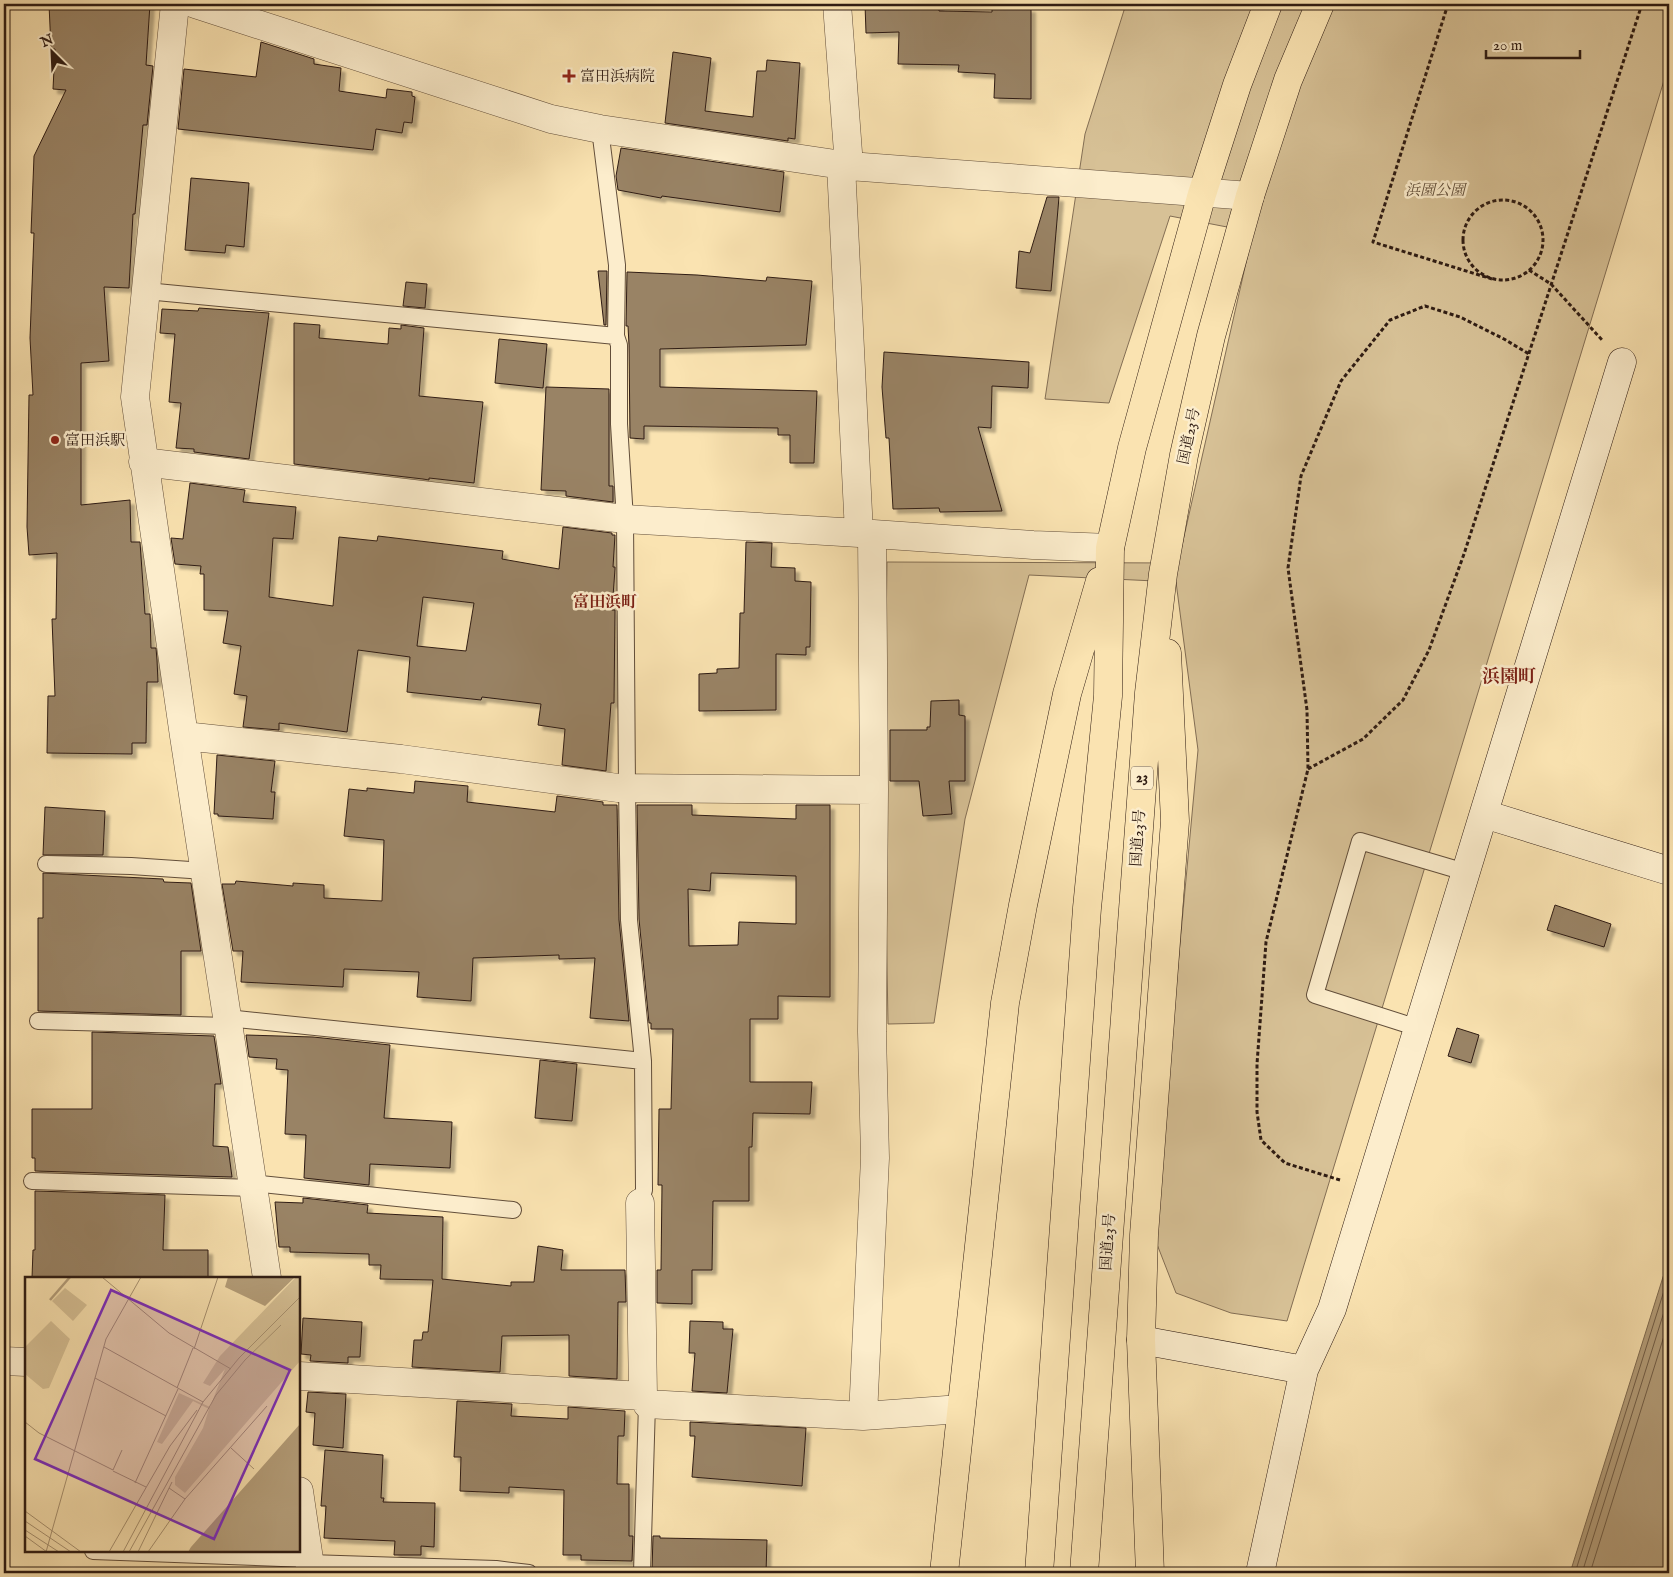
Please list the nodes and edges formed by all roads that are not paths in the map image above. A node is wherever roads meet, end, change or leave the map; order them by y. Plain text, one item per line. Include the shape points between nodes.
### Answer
1 (175, 4) edge
2 (196, 4) edge
3 (837, 4) edge
4 (1268, 4) edge
5 (1320, 4) edge
6 (600, 129) junction
7 (845, 166) junction
8 (1202, 194) junction
9 (1250, 196) junction
10 (146, 291) junction
11 (616, 336) junction
12 (1622, 362) road end
13 (143, 462) junction
14 (626, 519) junction
15 (865, 533) junction
16 (1110, 548) junction
17 (1163, 574) junction
18 (184, 736) junction
19 (627, 788) junction
20 (874, 790) junction
21 (1484, 814) junction
22 (46, 864) dead end
23 (205, 871) junction
24 (1669, 871) edge
25 (1465, 872) junction
26 (38, 1021) dead end
27 (228, 1022) junction
28 (1418, 1028) junction
29 (643, 1061) junction
30 (32, 1181) dead end
31 (253, 1186) junction
32 (640, 1203) joint
33 (513, 1210) dead end
34 (267, 1277) edge
35 (1141, 1340) junction
36 (4, 1361) edge
37 (25, 1362) edge
38 (1304, 1370) junction
39 (300, 1376) edge
40 (645, 1400) junction
41 (961, 1409) junction
42 (863, 1416) junction
43 (300, 1498) edge
44 (108, 1552) edge
45 (310, 1565) edge
46 (529, 1573) edge
47 (642, 1573) edge
48 (944, 1573) edge
49 (1039, 1573) edge
50 (1084, 1573) edge
51 (1150, 1573) edge
52 (1260, 1573) edge

1 - 10 street
2 - 6 street via 551,118
3 - 7 street
4 - 8 highway
5 - 9 highway, 国道23号 / 23 via 1288,80
6 - 7 street
6 - 11 lane via 617,265
7 - 8 street
7 - 15 street
8 - 9 street
8 - 16 highway via 1132,448
9 - 17 highway, 国道23号 / 23 via 1211,336 1184,455
10 - 11 lane
10 - 13 street via 135,397
11 - 14 lane
12 - 21 street
13 - 14 street
13 - 18 street
14 - 15 street
14 - 19 lane
15 - 16 street
15 - 20 street
16 - 41 highway via 1068,694 1005,1003
16 - 49 highway via 1108,696 1088,908
17 - 35 highway via 1175,821 1144,1236
17 - 50 highway, 国道23号 / 23 via 1149,693
18 - 19 street
18 - 23 street
19 - 20 street
19 - 29 lane via 629,920
20 - 42 street via 872,1032 875,1158
21 - 24 street
21 - 25 street
22 - 23 lane
23 - 27 street
25 - 28 street
25 - 28 lane via 1360,841 1315,995
26 - 27 lane
27 - 29 lane
27 - 31 street
28 - 38 street via 1332,1310
29 - 32 lane via 644,1190
30 - 31 lane
31 - 33 lane
31 - 34 street
32 - 40 street
35 - 38 street
35 - 51 highway
36 - 37 street
38 - 52 street
39 - 40 street
40 - 42 street
40 - 47 lane
41 - 42 street
41 - 48 highway
43 - 45 street
44 - 45 lane
45 - 46 lane via 496,1569

